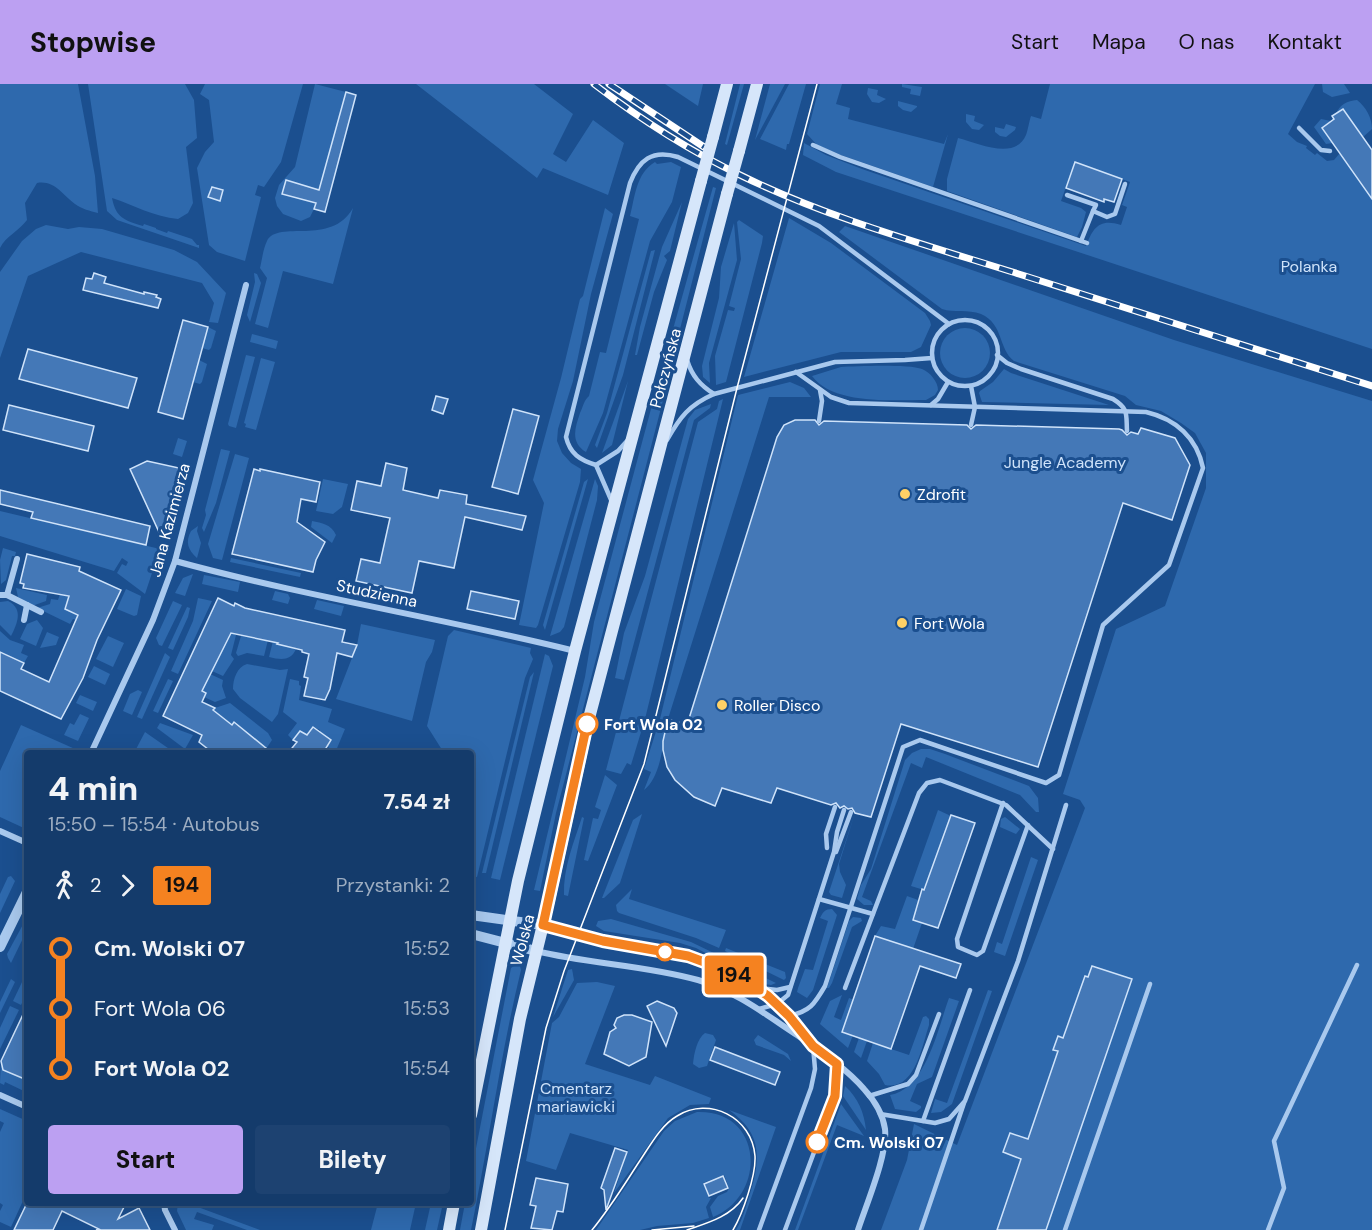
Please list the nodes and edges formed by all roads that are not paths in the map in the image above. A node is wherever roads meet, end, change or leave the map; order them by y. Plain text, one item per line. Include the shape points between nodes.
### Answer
1 (727, 84) edge
2 (757, 84) edge
3 (1299, 128) dead end
4 (813, 145) dead end
5 (1330, 151) dead end
6 (1125, 184) dead end
7 (1067, 195) dead end
8 (1093, 211) junction
9 (246, 285) dead end
10 (949, 324) junction
11 (997, 355) junction
12 (685, 356) junction
13 (932, 358) junction
14 (796, 372) junction
15 (948, 382) junction
16 (971, 386) junction
17 (820, 390) junction
18 (714, 394) junction
19 (931, 405) junction
20 (975, 407) junction
21 (1126, 411) junction
22 (819, 421) dead end
23 (970, 425) dead end
24 (1127, 431) dead end
25 (632, 435) junction
26 (661, 450) junction
27 (596, 465) junction
28 (614, 507) junction
29 (17, 559) dead end
30 (175, 561) junction
31 (4, 595) edge
32 (27, 605) junction
33 (41, 612) dead end
34 (24, 620) dead end
35 (575, 651) junction
36 (604, 660) joint
37 (92, 750) edge
38 (1003, 803) junction
39 (1066, 805) dead end
40 (835, 807) dead end
41 (844, 810) dead end
42 (851, 812) dead end
43 (1028, 825) junction
44 (0, 831) edge
45 (24, 842) edge
46 (827, 848) dead end
47 (1053, 849) junction
48 (832, 860) junction
49 (24, 898) edge
50 (819, 899) junction
51 (851, 908) junction
52 (873, 915) junction
53 (474, 916) edge
54 (509, 922) junction
55 (543, 925) junction
56 (474, 935) edge
57 (505, 943) junction
58 (0, 947) edge
59 (536, 951) junction
60 (1357, 965) dead end
61 (1150, 984) dead end
62 (790, 987) junction
63 (758, 988) junction
64 (845, 988) dead end
65 (970, 990) dead end
66 (777, 1004) junction
67 (759, 1010) junction
68 (939, 1014) dead end
69 (789, 1016) junction
70 (813, 1046) junction
71 (837, 1064) junction
72 (0, 1095) edge
73 (870, 1096) junction
74 (474, 1099) edge
75 (965, 1101) junction
76 (24, 1106) edge
77 (880, 1114) junction
78 (922, 1121) junction
79 (164, 1206) edge
80 (453, 1206) edge
81 (175, 1230) edge
82 (449, 1230) edge
83 (481, 1230) edge
84 (759, 1230) edge
85 (785, 1230) edge
86 (858, 1230) edge
87 (921, 1230) edge
88 (1065, 1230) edge
89 (1268, 1230) edge

1 - 25 main road, Połczyńska, bridge
2 - 12 main road, Połczyńska, bridge
3 - 5 lane via 1321,150
4 - 8 lane via 1084,242
6 - 8 lane via 1115,214 1107,217
7 - 8 lane via 1096,205
9 - 30 street, Jana Kazimierza
10 - 11 lane via 965,320 981,324 993,337
10 - 13 lane via 934,342
10 - 27 lane via 819,226 678,157 655,154 638,167 630,183 567,429 567,443 573,453
11 - 16 lane via 988,377
11 - 21 lane via 1021,369 1113,399
12 - 18 lane via 691,373
12 - 26 main road, Połczyńska
13 - 14 lane via 835,362
13 - 15 lane via 936,370
14 - 17 lane
14 - 18 lane
15 - 16 lane
15 - 19 lane
16 - 20 lane
17 - 19 lane via 849,403
17 - 22 lane
18 - 26 lane via 680,417
19 - 20 lane
20 - 21 lane
20 - 23 lane
21 - 24 lane
21 - 51 lane via 1158,414 1174,423 1193,442 1203,468 1169,565 1103,625 1059,775 1046,783 920,740 903,747
25 - 27 lane via 618,451
25 - 28 main road, Połczyńska
26 - 36 main road, Połczyńska
27 - 28 lane
28 - 35 main road, Połczyńska
29 - 31 street
30 - 35 street, Studzienna
30 - 37 street, Jana Kazimierza via 153,620
31 - 32 street
32 - 33 street
32 - 34 street
35 - 54 main road, Wolska
36 - 55 main road, Wolska
38 - 43 lane
38 - 43 lane via 957,939 958,947 977,956 983,951
38 - 52 lane via 940,780 927,783 919,793
39 - 47 lane
40 - 46 lane via 826,834
41 - 48 lane
42 - 48 lane
43 - 47 lane
44 - 45 street
47 - 75 lane via 1018,961
48 - 50 lane
49 - 58 street
50 - 51 lane
50 - 62 lane
51 - 52 lane
51 - 69 lane via 825,986 814,1005
52 - 64 lane
53 - 54 street
54 - 55 street
54 - 57 main road, Wolska
55 - 59 main road, Wolska
55 - 63 street via 603,941 692,957
56 - 57 street
57 - 59 street
57 - 74 main road, Wolska
59 - 67 street via 690,978 722,989
59 - 83 main road, Wolska via 519,1019
60 - 89 lane via 1274,1141 1284,1188
61 - 88 lane
62 - 63 lane
62 - 66 lane via 788,995
63 - 66 street
65 - 78 lane
66 - 67 lane
66 - 69 street
67 - 70 street
68 - 73 lane via 916,1075 908,1084
69 - 70 street
70 - 71 street
70 - 84 lane via 815,1069 811,1088
71 - 73 street
71 - 85 lane via 835,1096
72 - 76 street
73 - 77 street
75 - 78 lane via 949,1119 935,1124
75 - 87 lane
77 - 78 lane
77 - 86 street via 885,1146
79 - 81 street
80 - 82 main road

